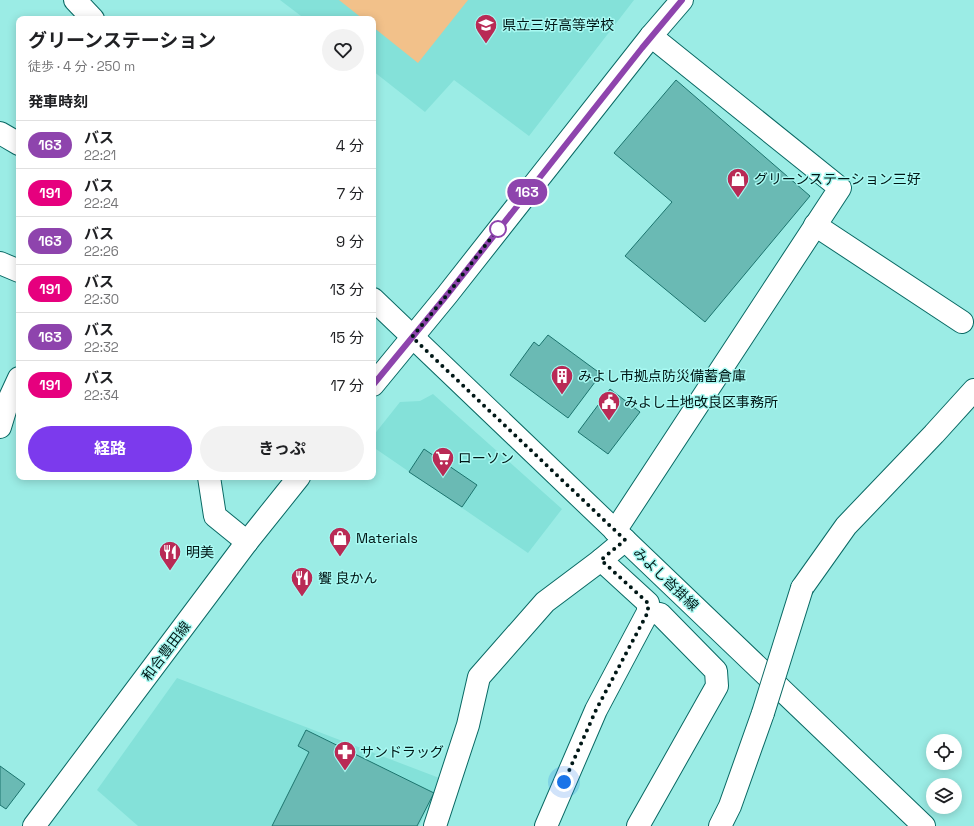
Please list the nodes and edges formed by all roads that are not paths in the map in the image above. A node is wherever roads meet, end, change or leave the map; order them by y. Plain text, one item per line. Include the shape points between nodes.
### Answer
1 (75, 0) edge
2 (682, 0) edge
3 (89, 16) edge
4 (651, 36) junction
5 (0, 133) edge
6 (16, 142) edge
7 (815, 225) junction
8 (0, 263) edge
9 (16, 270) edge
10 (376, 302) edge
11 (962, 322) dead end
12 (412, 337) junction
13 (376, 381) edge
14 (16, 383) edge
15 (974, 390) edge
16 (4, 402) edge
17 (0, 427) edge
18 (210, 480) edge
19 (297, 480) edge
20 (620, 536) junction
21 (247, 542) junction
22 (601, 560) junction
23 (648, 612) junction
24 (34, 826) edge
25 (435, 826) edge
26 (546, 826) edge
27 (638, 826) edge
28 (720, 826) edge
29 (924, 826) edge

1 - 3 street
2 - 4 street
4 - 7 street via 840,188
4 - 12 street
5 - 6 street
7 - 11 street
7 - 20 street
8 - 9 street
10 - 12 street, みよし沓掛線
12 - 13 street
12 - 20 street, みよし沓掛線
14 - 16 street
15 - 28 street, bridge via 846,526 802,588 763,713 730,806
16 - 17 street
18 - 21 street via 215,516
19 - 21 street, 和合豊田線
20 - 22 street
20 - 29 street, みよし沓掛線
21 - 24 street, 和合豊田線
22 - 23 street via 648,603
22 - 25 street via 545,602 479,677 468,725
23 - 26 street via 596,710
23 - 27 street via 660,614 716,671 717,686

